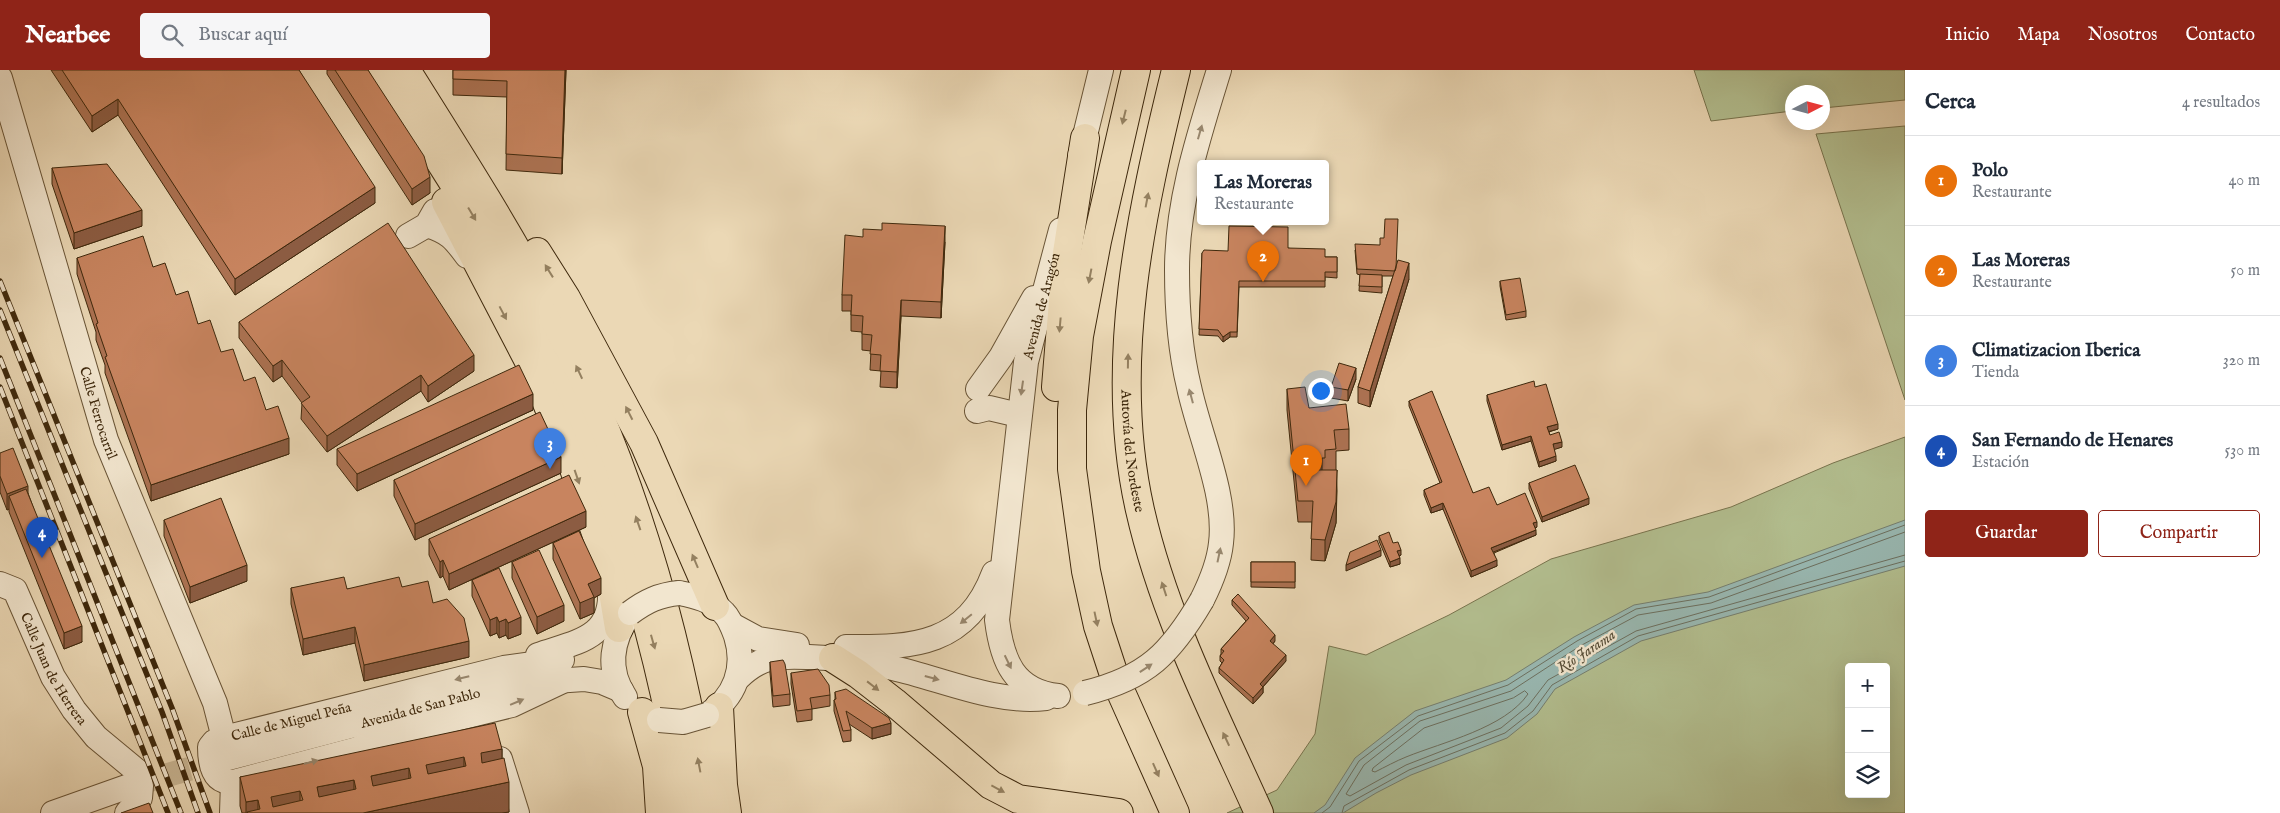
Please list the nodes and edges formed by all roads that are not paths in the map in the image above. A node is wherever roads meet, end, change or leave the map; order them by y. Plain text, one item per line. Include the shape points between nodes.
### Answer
1 (372, 70) edge
2 (380, 70) edge
3 (406, 70) edge
4 (426, 70) edge
5 (1101, 70) edge
6 (1136, 70) edge
7 (1176, 70) edge
8 (1219, 70) edge
9 (0, 78) edge
10 (1085, 138) junction
11 (441, 193) junction
12 (1051, 268) junction
13 (489, 287) junction
14 (1018, 415) junction
15 (1005, 546) junction
16 (1086, 571) junction
17 (610, 574) junction
18 (0, 584) edge
19 (724, 615) junction
20 (621, 628) junction
21 (833, 658) junction
22 (564, 670) junction
23 (507, 676) junction
24 (739, 677) junction
25 (621, 690) junction
26 (1058, 696) junction
27 (713, 711) junction
28 (650, 716) junction
29 (489, 729) junction
30 (223, 749) junction
31 (233, 782) junction
32 (132, 785) tunnel mouth
33 (53, 813) edge
34 (127, 813) edge
35 (232, 813) edge
36 (517, 813) edge
37 (660, 813) edge
38 (687, 813) edge
39 (707, 813) edge
40 (727, 813) edge
41 (1118, 813) edge
42 (1175, 813) edge
43 (1259, 813) edge

1 - 11 highway
2 -> 38 highway via 440,159 530,317 600,475 633,572 660,667
39 -> 3 highway via 680,662 619,466 549,308
19 -> 4 highway via 611,378 566,298
5 - 10 street, Avenida de Aragón
6 -> 16 highway via 1079,336 1072,410 1072,470
43 -> 7 highway, Autovía del Nordeste via 1199,681 1166,596 1140,510 1133,466 1128,325 1137,251
26 -> 8 street, bridge via 1086,693 1124,680 1166,653 1186,628 1214,576 1222,543 1221,519 1214,479 1188,387 1177,269 1188,175
9 - 30 street, Calle Ferrocarril via 106,440 215,703
10 - 12 street, Avenida de Aragón
10 -> 16 highway via 1067,253 1055,416 1062,509
11 - 13 highway
11 - 13 street via 436,210 418,231 443,230 454,237
12 -> 14 street, Avenida de Aragón via 1026,362
12 - 14 street via 977,400 989,408
13 -> 17 highway via 532,367 566,448
14 - 15 street, Avenida de Aragón
15 -> 19 street, Avenida de Aragón via 987,592 973,613 941,636 916,643 864,648 771,642 748,636
15 -> 26 street, Avenida de Aragón via 996,620 1006,661 1026,686 1042,694
16 -> 42 highway via 1098,626 1116,681
17 - 20 highway
17 - 23 street via 609,612 598,632
18 - 34 street, Calle Juan de Herrera via 15,590 54,677 74,710 96,737 137,771 140,798
19 - 20 street, bridge via 698,597 679,593 661,595 644,602
19 - 24 street via 739,646
20 - 22 street
20 - 25 street via 613,667
21 - 24 street via 772,657 749,667
21 -> 26 street via 894,668 992,694 1026,698
21 -> 41 highway via 894,702 991,785 1018,799
22 - 23 street
22 - 25 street
29 -> 22 street via 512,705
23 - 30 street, Calle de Miguel Peña
24 - 27 street via 732,692
25 - 28 street via 627,700
27 - 28 street, bridge via 684,722
27 - 40 highway
28 - 37 highway
31 -> 29 street via 357,750 382,737
29 - 36 street
30 - 31 street, Calle de Miguel Peña via 214,742 210,747 210,758 216,777 223,782
31 - 35 street
32 - 33 street

